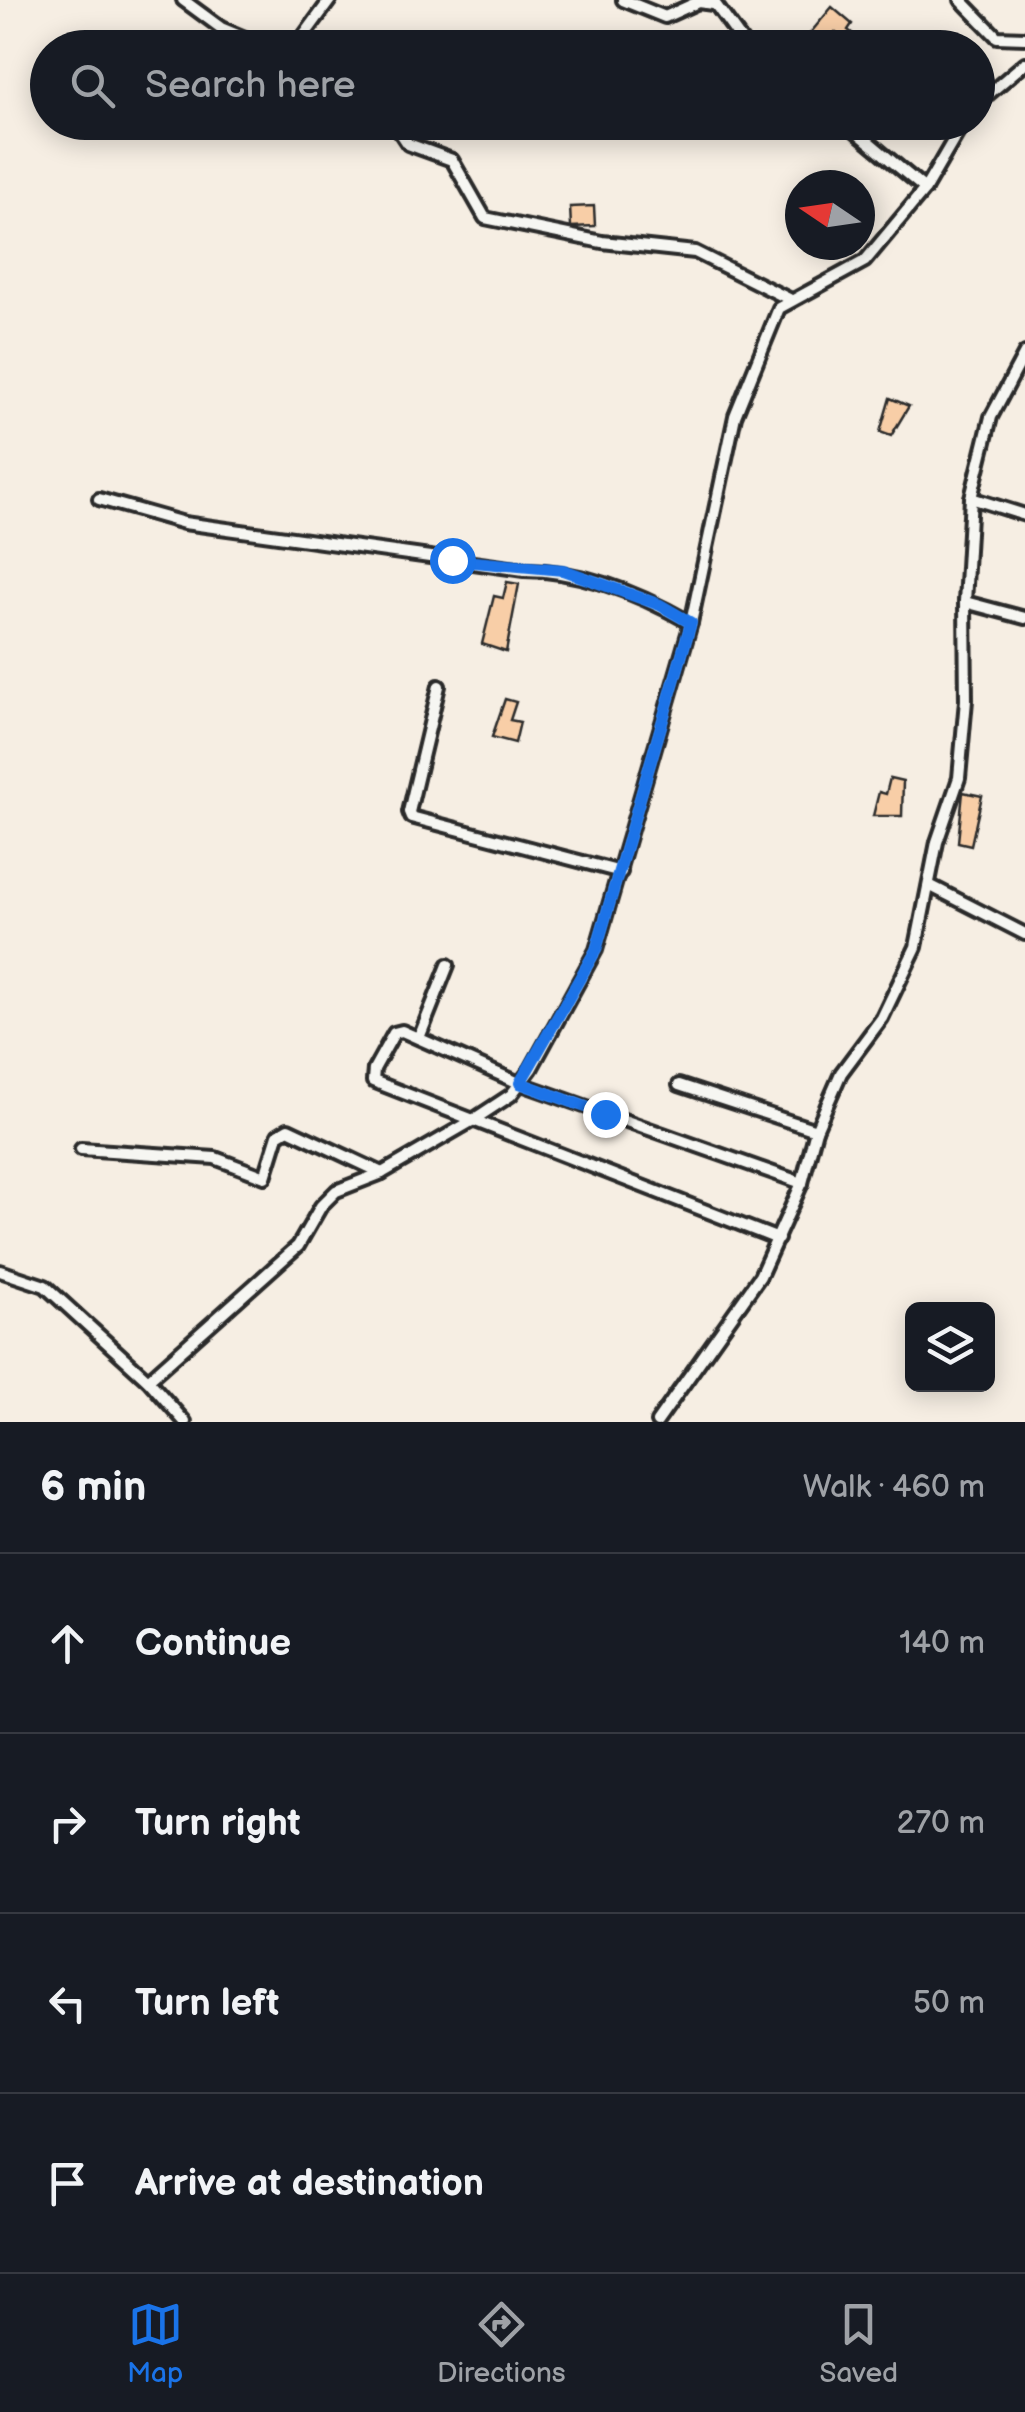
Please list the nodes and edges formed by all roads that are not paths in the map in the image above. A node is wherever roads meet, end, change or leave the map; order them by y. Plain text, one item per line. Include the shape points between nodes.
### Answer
1 (183, 0) edge
2 (330, 0) edge
3 (624, 0) edge
4 (960, 0) edge
5 (713, 2) edge
6 (226, 30) edge
7 (308, 30) edge
8 (734, 30) edge
9 (990, 30) edge
10 (995, 35) edge
11 (1025, 38) edge
12 (1025, 63) edge
13 (995, 89) edge
14 (405, 140) edge
15 (866, 140) edge
16 (954, 140) edge
17 (925, 189) junction
18 (789, 299) junction
19 (1025, 353) edge
20 (972, 498) junction
21 (99, 499) dead end
22 (1025, 515) edge
23 (965, 602) junction
24 (1025, 618) edge
25 (691, 623) junction
26 (439, 686) dead end
27 (621, 872) junction
28 (929, 885) junction
29 (1025, 934) edge
30 (448, 964) dead end
31 (419, 1038) junction
32 (520, 1083) junction
33 (679, 1085) dead end
34 (470, 1122) junction
35 (816, 1130) junction
36 (81, 1149) dead end
37 (382, 1173) junction
38 (802, 1183) junction
39 (778, 1239) junction
40 (0, 1272) edge
41 (148, 1380) junction
42 (186, 1422) edge
43 (657, 1422) edge

1 - 6 street
2 - 7 street
3 - 5 street via 664,16
4 - 9 street
5 - 8 street
10 - 11 street
12 - 13 street
14 - 18 street via 452,160 485,218 695,252
15 - 17 street
16 - 17 street
17 - 18 street via 864,261
18 - 25 street via 779,308 736,416
19 - 20 street via 991,416
20 - 22 street
20 - 23 street
21 - 25 street via 184,523 563,570
23 - 24 street
23 - 28 street via 959,778
25 - 27 street
26 - 27 street via 411,817
27 - 32 street via 596,950
28 - 29 street
28 - 35 street via 916,947
30 - 31 street
31 - 32 street
31 - 34 street via 394,1033 373,1081
32 - 34 street
32 - 38 street
33 - 35 street
34 - 37 street
34 - 39 street
35 - 38 street
36 - 37 street via 215,1158 265,1177 278,1135 288,1130
37 - 41 street via 336,1191 298,1246
38 - 39 street
39 - 43 street via 760,1276
40 - 41 street via 45,1286
41 - 42 street

